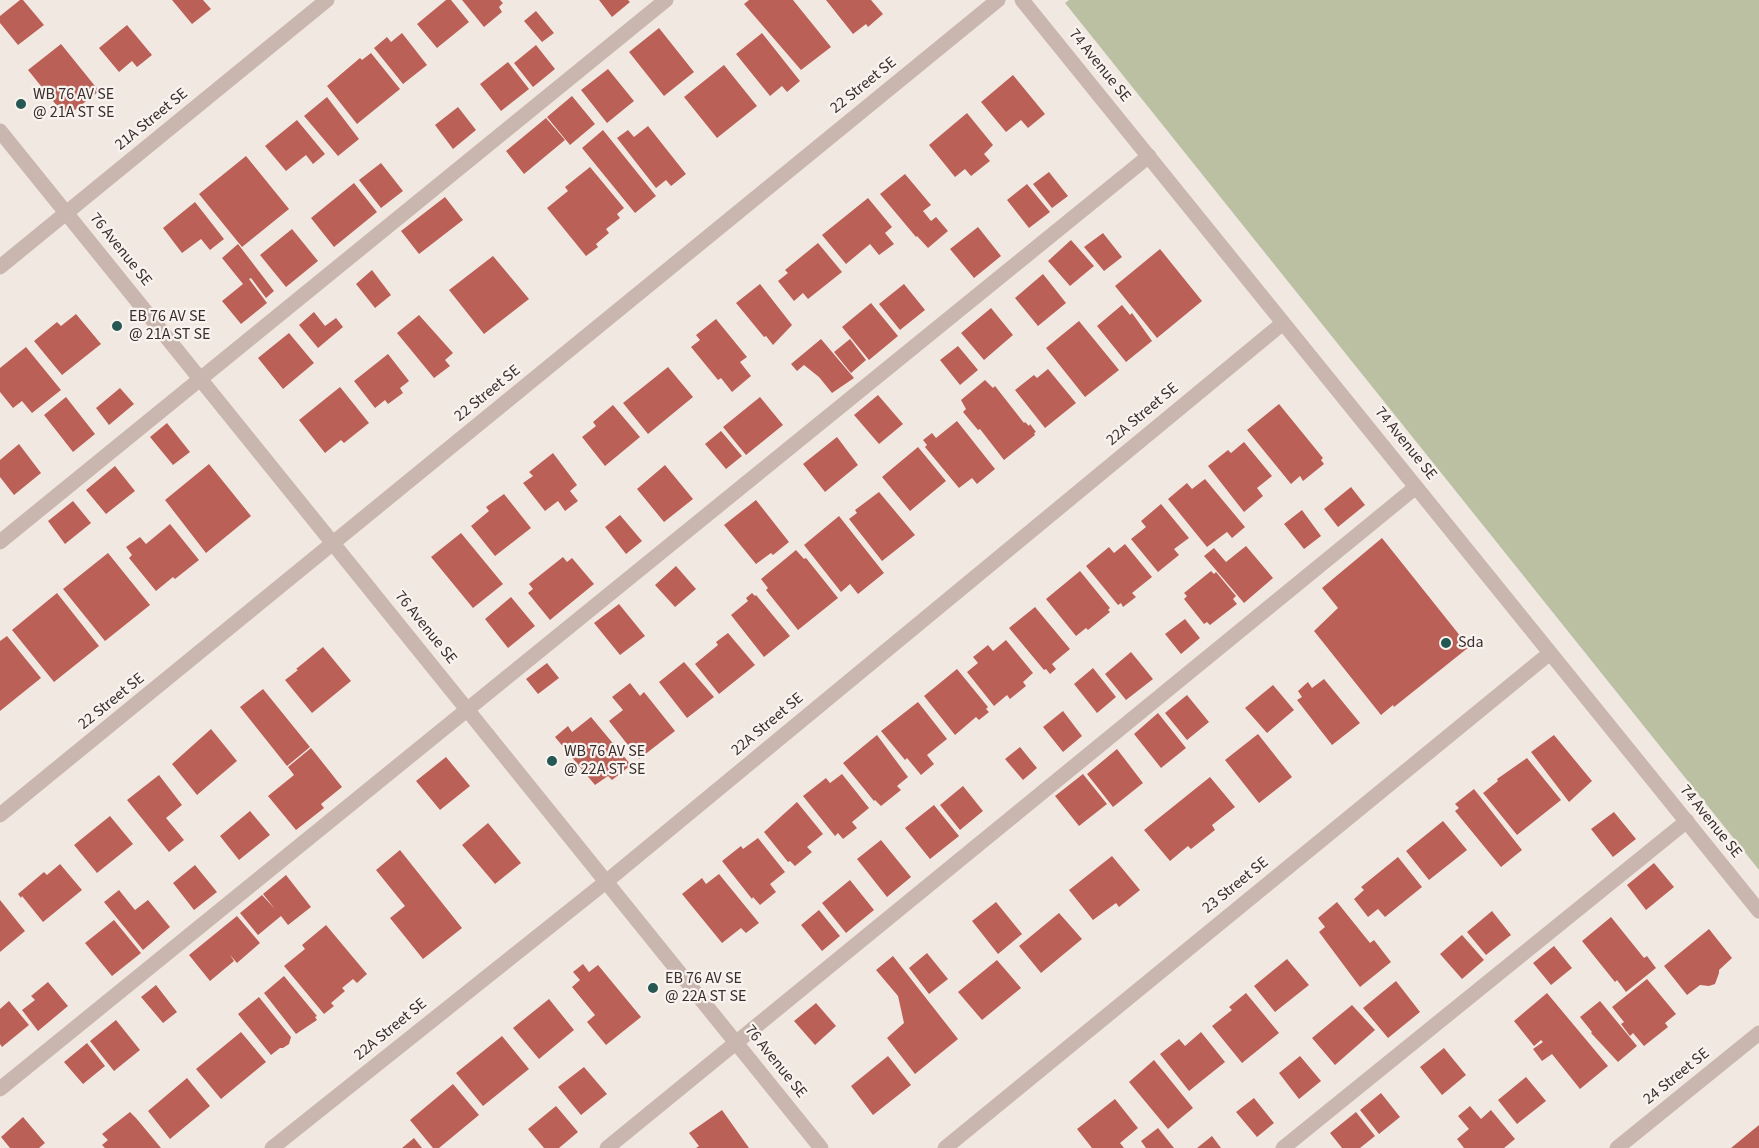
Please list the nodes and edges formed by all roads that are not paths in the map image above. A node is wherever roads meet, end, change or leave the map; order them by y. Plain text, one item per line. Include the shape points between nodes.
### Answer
1 (327, 0) edge
2 (666, 0) edge
3 (998, 0) edge
4 (1023, 0) edge
5 (0, 131) edge
6 (1149, 156) junction
7 (67, 213) junction
8 (0, 267) edge
9 (1283, 323) junction
10 (201, 380) junction
11 (1416, 487) junction
12 (0, 542) edge
13 (334, 544) junction
14 (1550, 652) junction
15 (468, 711) junction
16 (0, 815) edge
17 (1687, 821) junction
18 (607, 882) junction
19 (1759, 911) edge
20 (1759, 1033) edge
21 (736, 1043) junction
22 (0, 1089) edge
23 (272, 1148) edge
24 (607, 1148) edge
25 (821, 1148) edge
26 (945, 1148) edge
27 (1283, 1148) edge
28 (1617, 1148) edge

1 - 7 street, 21A Street SE
2 - 10 street
3 - 13 street, 22 Street SE
4 - 6 street, 74 Avenue SE
5 - 7 street, 76 Avenue SE
6 - 9 street, 74 Avenue SE
6 - 15 street
7 - 8 street, 21A Street SE
7 - 10 street, 76 Avenue SE
9 - 11 street, 74 Avenue SE
9 - 18 street, 22A Street SE
10 - 12 street
10 - 13 street, 76 Avenue SE
11 - 14 street, 74 Avenue SE
11 - 21 street
13 - 15 street, 76 Avenue SE
13 - 16 street, 22 Street SE
14 - 17 street, 74 Avenue SE
14 - 26 street, 23 Street SE
15 - 18 street, 76 Avenue SE
15 - 22 street
17 - 19 street, 74 Avenue SE
17 - 27 street
18 - 21 street, 76 Avenue SE
18 - 23 street, 22A Street SE
20 - 28 street, 24 Street SE
21 - 24 street
21 - 25 street, 76 Avenue SE

